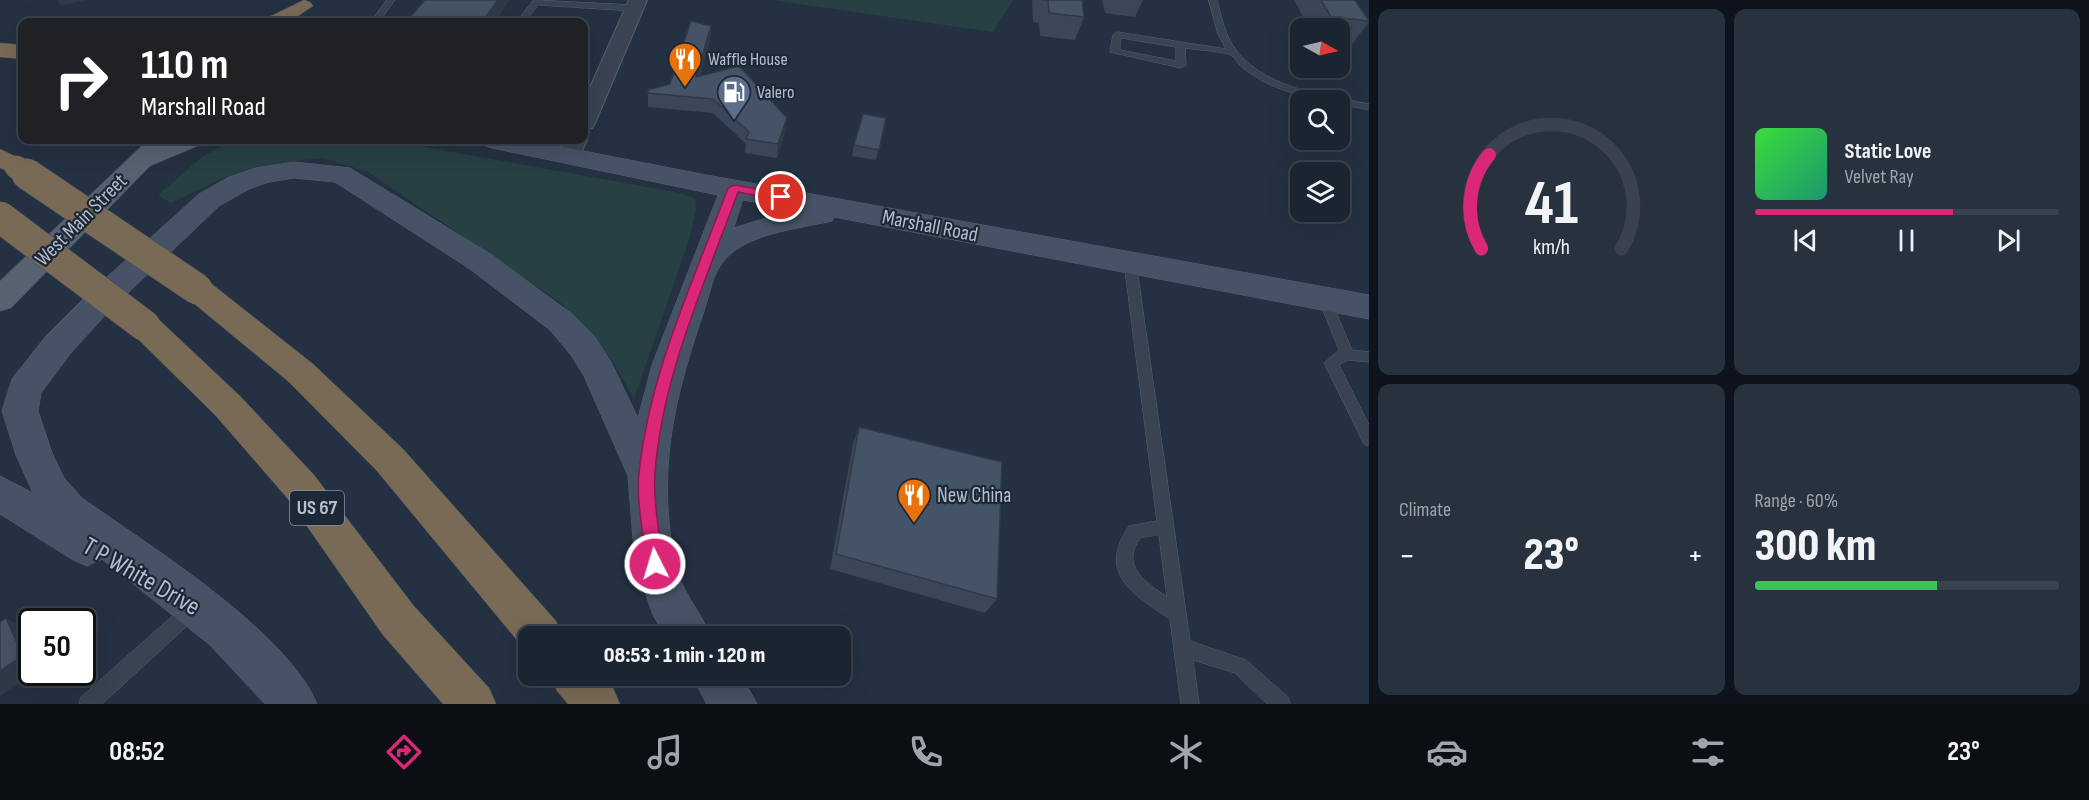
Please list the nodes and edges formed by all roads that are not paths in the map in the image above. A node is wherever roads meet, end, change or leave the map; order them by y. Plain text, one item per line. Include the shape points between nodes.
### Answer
1 (391, 0) edge
2 (1213, 0) edge
3 (585, 2) edge
4 (306, 3) edge
5 (636, 4) edge
6 (281, 18) edge
7 (289, 18) edge
8 (378, 18) edge
9 (524, 18) edge
10 (1180, 45) junction
11 (0, 50) edge
12 (18, 52) edge
13 (1234, 53) junction
14 (1295, 90) edge
15 (1350, 103) edge
16 (1369, 107) edge
17 (588, 114) edge
18 (158, 144) edge
19 (182, 144) edge
20 (532, 144) edge
21 (573, 148) edge
22 (8, 162) edge
23 (137, 163) junction
24 (734, 188) junction
25 (848, 211) junction
26 (0, 217) edge
27 (707, 261) junction
28 (1130, 262) junction
29 (1324, 298) junction
30 (0, 300) edge
31 (1369, 307) edge
32 (1344, 354) junction
33 (1369, 357) edge
34 (1369, 440) edge
35 (647, 476) junction
36 (0, 493) edge
37 (1165, 527) junction
38 (197, 606) junction
39 (1176, 614) junction
40 (532, 626) edge
41 (682, 626) edge
42 (1181, 647) junction
43 (582, 686) edge
44 (722, 686) edge
45 (97, 701) edge
46 (294, 704) edge
47 (473, 704) edge
48 (597, 704) edge
49 (734, 704) edge
50 (1190, 704) edge
51 (1281, 704) edge

1 - 8 lane
2 - 13 lane via 1226,43
3 - 5 lane
3 - 9 lane via 536,2
4 - 6 highway
4 - 7 main road
5 - 17 street
10 - 10 lane via 1117,35 1115,52 1181,65
10 - 13 lane
11 - 12 highway
13 - 14 lane via 1242,64
15 - 16 lane
18 - 23 main road, West Main Street
19 - 23 main road
20 - 21 main road, Marshall Road
21 - 24 main road, Marshall Road
22 - 40 highway, bridge via 197,289 301,374 390,460
23 - 30 main road, West Main Street
24 - 25 main road, Marshall Road
24 - 27 main road
25 - 27 main road via 786,218 762,225 726,243
25 - 28 main road, Marshall Road
26 - 47 highway, US 67, bridge via 145,326 228,406 302,488 398,620
27 - 35 main road via 660,398
28 - 29 main road, Marshall Road
28 - 37 lane
29 - 31 main road, Marshall Road
29 - 32 lane via 1347,353
32 - 33 lane
32 - 34 lane via 1331,363
35 - 38 main road via 599,371 561,322 481,262 341,174 294,170 265,174 209,200 98,303 39,368 24,389 20,411 34,455 51,490 68,510
35 - 41 main road via 655,564
36 - 38 main road, T P White Drive via 86,546
37 - 39 lane
37 - 39 lane via 1135,531 1124,549 1126,565 1134,583
38 - 45 lane
38 - 46 main road, T P White Drive via 233,638
39 - 42 lane
42 - 50 lane
42 - 51 lane via 1240,666
43 - 48 highway
44 - 49 main road

